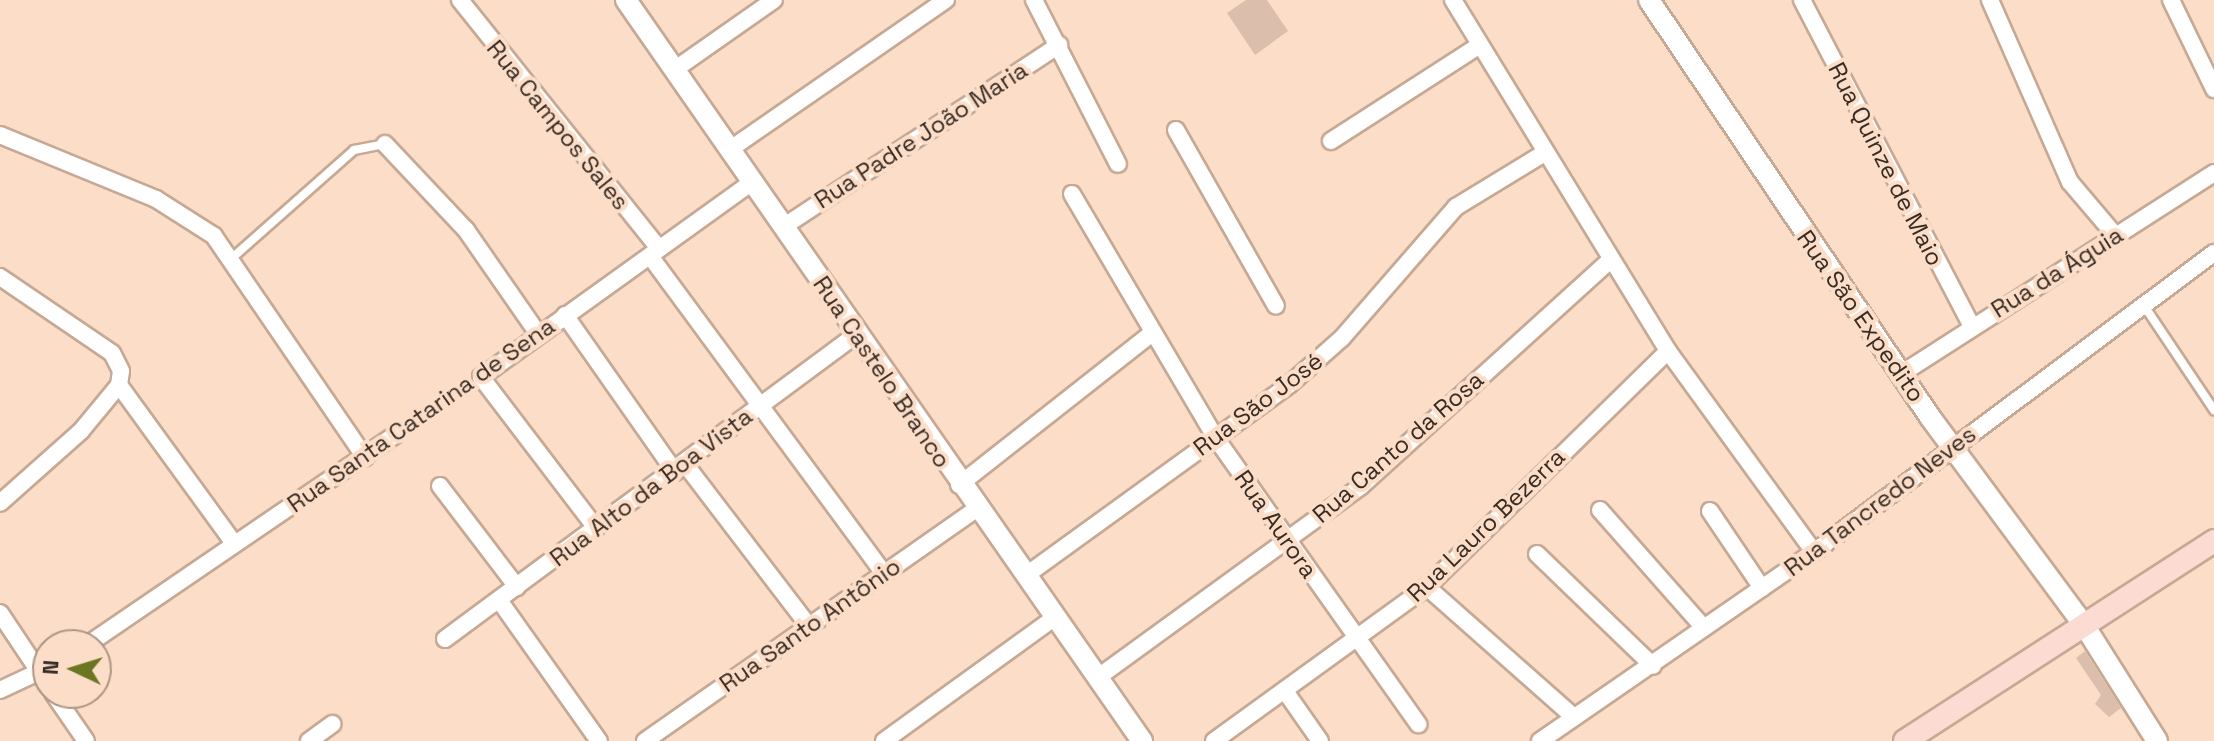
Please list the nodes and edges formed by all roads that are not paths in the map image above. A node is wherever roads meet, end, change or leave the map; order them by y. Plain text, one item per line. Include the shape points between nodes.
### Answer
1 (460, 0) edge
2 (626, 0) edge
3 (774, 0) edge
4 (946, 0) edge
5 (1034, 0) edge
6 (1453, 0) edge
7 (1649, 0) edge
8 (1802, 0) edge
9 (1990, 0) edge
10 (2171, 0) edge
11 (1059, 45) junction
12 (1480, 45) junction
13 (674, 70) junction
14 (2214, 89) edge
15 (1176, 130) dead end
16 (0, 135) edge
17 (1331, 141) dead end
18 (385, 144) joint
19 (729, 150) junction
20 (1546, 152) junction
21 (1118, 164) dead end
22 (2214, 173) edge
23 (752, 182) junction
24 (1072, 194) dead end
25 (783, 227) junction
26 (2115, 235) junction
27 (654, 252) junction
28 (2214, 253) edge
29 (232, 258) junction
30 (1611, 259) junction
31 (0, 277) edge
32 (2143, 304) junction
33 (1276, 306) dead end
34 (565, 315) junction
35 (1972, 326) junction
36 (537, 332) junction
37 (857, 334) junction
38 (1151, 334) junction
39 (1668, 351) junction
40 (1901, 374) junction
41 (119, 385) junction
42 (759, 406) junction
43 (2214, 410) edge
44 (395, 435) road end
45 (1215, 437) junction
46 (1952, 447) junction
47 (365, 457) junction
48 (680, 468) junction
49 (959, 485) junction
50 (440, 486) dead end
51 (0, 503) edge
52 (976, 509) junction
53 (1600, 510) dead end
54 (1710, 511) dead end
55 (596, 528) junction
56 (1288, 541) junction
57 (2214, 541) edge
58 (234, 543) junction
59 (1814, 552) junction
60 (1537, 554) dead end
61 (884, 573) junction
62 (1025, 576) junction
63 (517, 587) junction
64 (1427, 587) junction
65 (1762, 588) junction
66 (499, 600) junction
67 (0, 613) edge
68 (1054, 618) junction
69 (2084, 625) junction
70 (809, 626) junction
71 (1704, 628) junction
72 (110, 629) edge
73 (445, 639) dead end
74 (1357, 639) junction
75 (32, 657) edge
76 (1653, 666) junction
77 (1097, 678) junction
78 (32, 679) edge
79 (0, 690) edge
80 (1285, 691) junction
81 (64, 709) edge
82 (1574, 717) junction
83 (332, 724) dead end
84 (1418, 724) dead end
85 (1135, 738) edge
86 (86, 741) edge
87 (309, 741) edge
88 (599, 741) edge
89 (645, 741) edge
90 (884, 741) edge
91 (1214, 741) edge
92 (1320, 741) edge
93 (1540, 741) edge
94 (1905, 741) edge
95 (2157, 741) edge

1 - 27 street, Rua Campos Sales
2 - 13 street, Rua Castelo Branco
3 - 13 street
4 - 19 street
5 - 11 street
6 - 12 street
7 - 40 street, Rua São Expedito
8 - 35 street, Rua Quinze de Maio
9 - 26 street via 2070,182
10 - 14 street
11 - 21 street
11 - 25 street, Rua Padre João Maria
12 - 17 street
12 - 20 street
13 - 19 street, Rua Castelo Branco
15 - 33 street
16 - 29 street via 156,199 214,236
18 - 29 lane via 354,150
18 - 36 street via 466,230
19 - 23 street, Rua Castelo Branco
20 - 30 street
20 - 45 street, Rua São José via 1456,207 1342,338
22 - 26 street, Rua da Águia
23 - 25 street, Rua Castelo Branco
23 - 27 street, Rua Santa Catarina de Sena
24 - 38 street, Rua Aurora
25 - 37 street, Rua Castelo Branco
26 - 35 street, Rua da Águia
27 - 34 street, Rua Santa Catarina de Sena
27 - 42 street, Rua Campos Sales
28 - 32 street, Rua Tancredo Neves
29 - 47 street
30 - 39 street
30 - 56 street, Rua Canto da Rosa via 1361,486
31 - 41 street via 112,353
32 - 43 lane
32 - 46 street, Rua Tancredo Neves
34 - 36 street, Rua Santa Catarina de Sena
34 - 48 street
35 - 40 street, Rua da Águia
36 - 55 street, Rua Santa Catarina de Sena via 481,377
37 - 42 street, Rua Alto da Boa Vista
37 - 49 street, Rua Castelo Branco
38 - 45 street, Rua Aurora
38 - 49 street
39 - 59 street
39 - 64 street, Rua Lauro Bezerra
40 - 46 street, Rua São Expedito
41 - 51 street via 71,440
41 - 58 street
42 - 48 street, Rua Alto da Boa Vista
42 - 61 street, Rua Campos Sales
44 - 47 street, Rua Santa Catarina de Sena
45 - 56 street, Rua Aurora
45 - 62 street, Rua São José
46 - 59 street, Rua Tancredo Neves
46 - 69 street, Rua São Expedito
47 - 58 street, Rua Santa Catarina de Sena
48 - 55 street, Rua Alto da Boa Vista
48 - 70 street
49 - 52 street, Rua Castelo Branco
50 - 63 street
52 - 61 street, Rua Santo Antônio
52 - 62 street, Rua Castelo Branco
53 - 71 street
54 - 65 street
55 - 63 street, Rua Alto da Boa Vista
56 - 74 street, Rua Aurora
56 - 77 street, Rua Canto da Rosa
57 - 69 main road
58 - 72 street, Rua Santa Catarina de Sena
59 - 65 street, Rua Tancredo Neves
60 - 76 street
61 - 70 street, Rua Santo Antônio
62 - 68 street, Rua Castelo Branco
63 - 66 street, Rua Alto da Boa Vista
64 - 74 street, Rua Lauro Bezerra
64 - 82 street
65 - 71 street, Rua Tancredo Neves
66 - 73 street, Rua Alto da Boa Vista
66 - 88 street
67 - 75 street
68 - 77 street, Rua Castelo Branco
68 - 90 street
69 - 94 main road
69 - 95 street, Rua São Expedito
70 - 89 street, Rua Santo Antônio
71 - 76 street, Rua Tancredo Neves
74 - 80 street, Rua Lauro Bezerra
74 - 84 street, Rua Aurora
76 - 82 street, Rua Tancredo Neves
77 - 85 street, Rua Castelo Branco
78 - 79 street
80 - 91 street, Rua Lauro Bezerra
80 - 92 street
81 - 86 street
82 - 93 street, Rua Tancredo Neves
83 - 87 street

